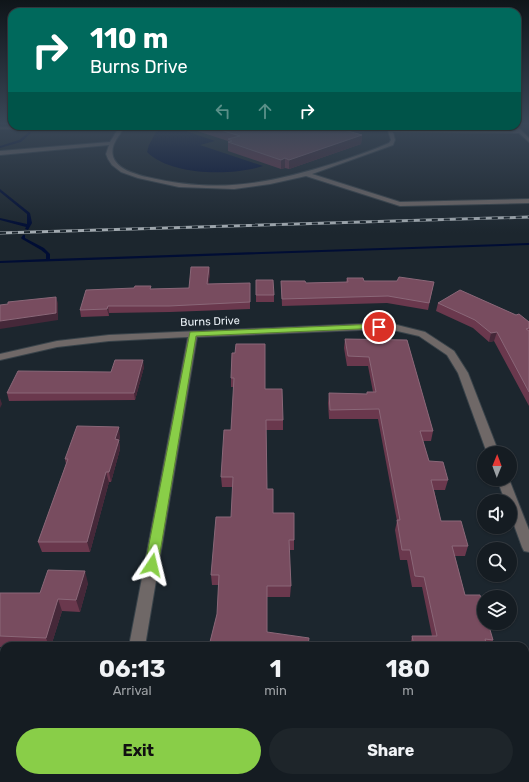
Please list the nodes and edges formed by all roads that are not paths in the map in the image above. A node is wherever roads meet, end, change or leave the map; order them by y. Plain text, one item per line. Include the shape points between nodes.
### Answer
1 (112, 160) edge
2 (344, 160) edge
3 (306, 174) junction
4 (529, 201) edge
5 (193, 334) junction
6 (0, 357) edge
7 (490, 446) edge
8 (506, 486) edge
9 (528, 545) edge
10 (138, 642) edge

1 - 3 street via 123,170 146,179 203,187 246,186
2 - 3 street
3 - 4 street via 400,204
5 - 6 street, Burns Drive via 83,340
5 - 7 street, Burns Drive via 379,327 393,327 422,334 451,354 462,373
5 - 10 street
8 - 9 street

